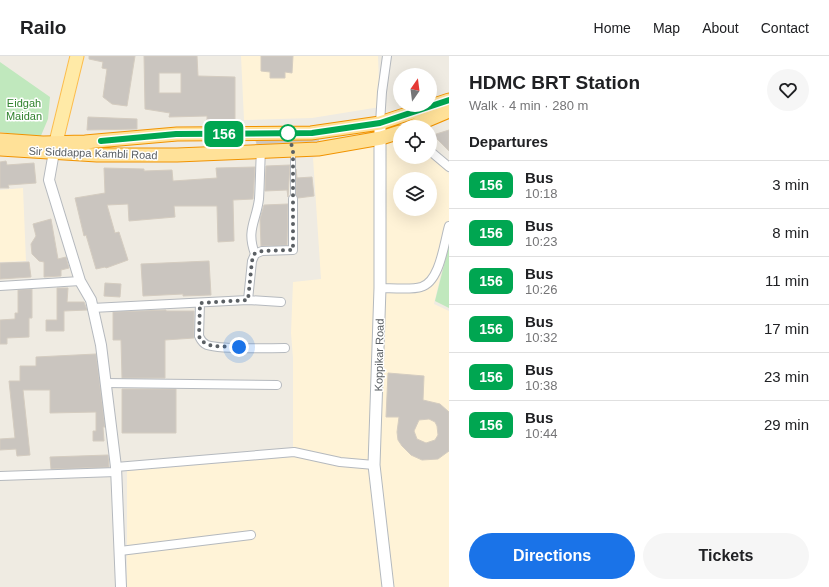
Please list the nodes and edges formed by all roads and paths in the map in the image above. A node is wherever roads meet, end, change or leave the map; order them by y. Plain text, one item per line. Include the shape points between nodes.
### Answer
1 (77, 56) edge
2 (388, 56) edge
3 (449, 100) edge
4 (449, 111) edge
5 (428, 120) edge
6 (385, 122) junction
7 (393, 126) edge
8 (393, 133) edge
9 (381, 138) junction
10 (0, 140) edge
11 (55, 147) junction
12 (0, 149) edge
13 (293, 150) junction
14 (261, 151) junction
15 (437, 157) edge
16 (449, 167) edge
17 (293, 199) joint
18 (449, 226) edge
19 (254, 254) junction
20 (80, 281) junction
21 (0, 286) edge
22 (380, 288) junction
23 (248, 300) junction
24 (281, 302) dead end
25 (200, 303) junction
26 (92, 308) junction
27 (285, 348) dead end
28 (105, 383) junction
29 (277, 385) dead end
30 (374, 465) junction
31 (116, 469) junction
32 (0, 476) edge
33 (251, 535) dead end
34 (120, 551) junction
35 (121, 587) edge
36 (388, 587) edge

1 - 11 main road
2 - 6 street via 382,92
3 - 6 highway, Sir Siddappa Kambli Road
4 - 5 highway
6 - 7 street
6 - 9 main road, Koppikar Road
6 - 11 highway, Sir Siddappa Kambli Road via 312,133 176,134
8 - 9 highway, Sir Siddappa Kambli Road
9 - 13 highway, Sir Siddappa Kambli Road via 318,149
9 - 22 main road, Koppikar Road
10 - 11 highway
11 - 12 highway, Sir Siddappa Kambli Road
11 - 14 highway, Sir Siddappa Kambli Road via 96,155
11 - 20 street via 49,180
13 - 14 highway, Sir Siddappa Kambli Road
13 - 17 lane
14 - 19 street via 257,216 250,229
15 - 16 street
17 - 19 street via 293,250 262,251
18 - 22 street via 437,271 430,283 419,288
19 - 23 street
20 - 21 street
20 - 26 street via 91,300
22 - 30 main road, Koppikar Road
23 - 24 street
23 - 25 street
25 - 26 street
25 - 27 street via 199,336 205,344 224,347
26 - 28 street via 101,346
28 - 29 street
28 - 31 street
30 - 31 street via 340,462 294,452
30 - 36 main road, Koppikar Road
31 - 32 street
31 - 34 street
33 - 34 street
34 - 35 street

